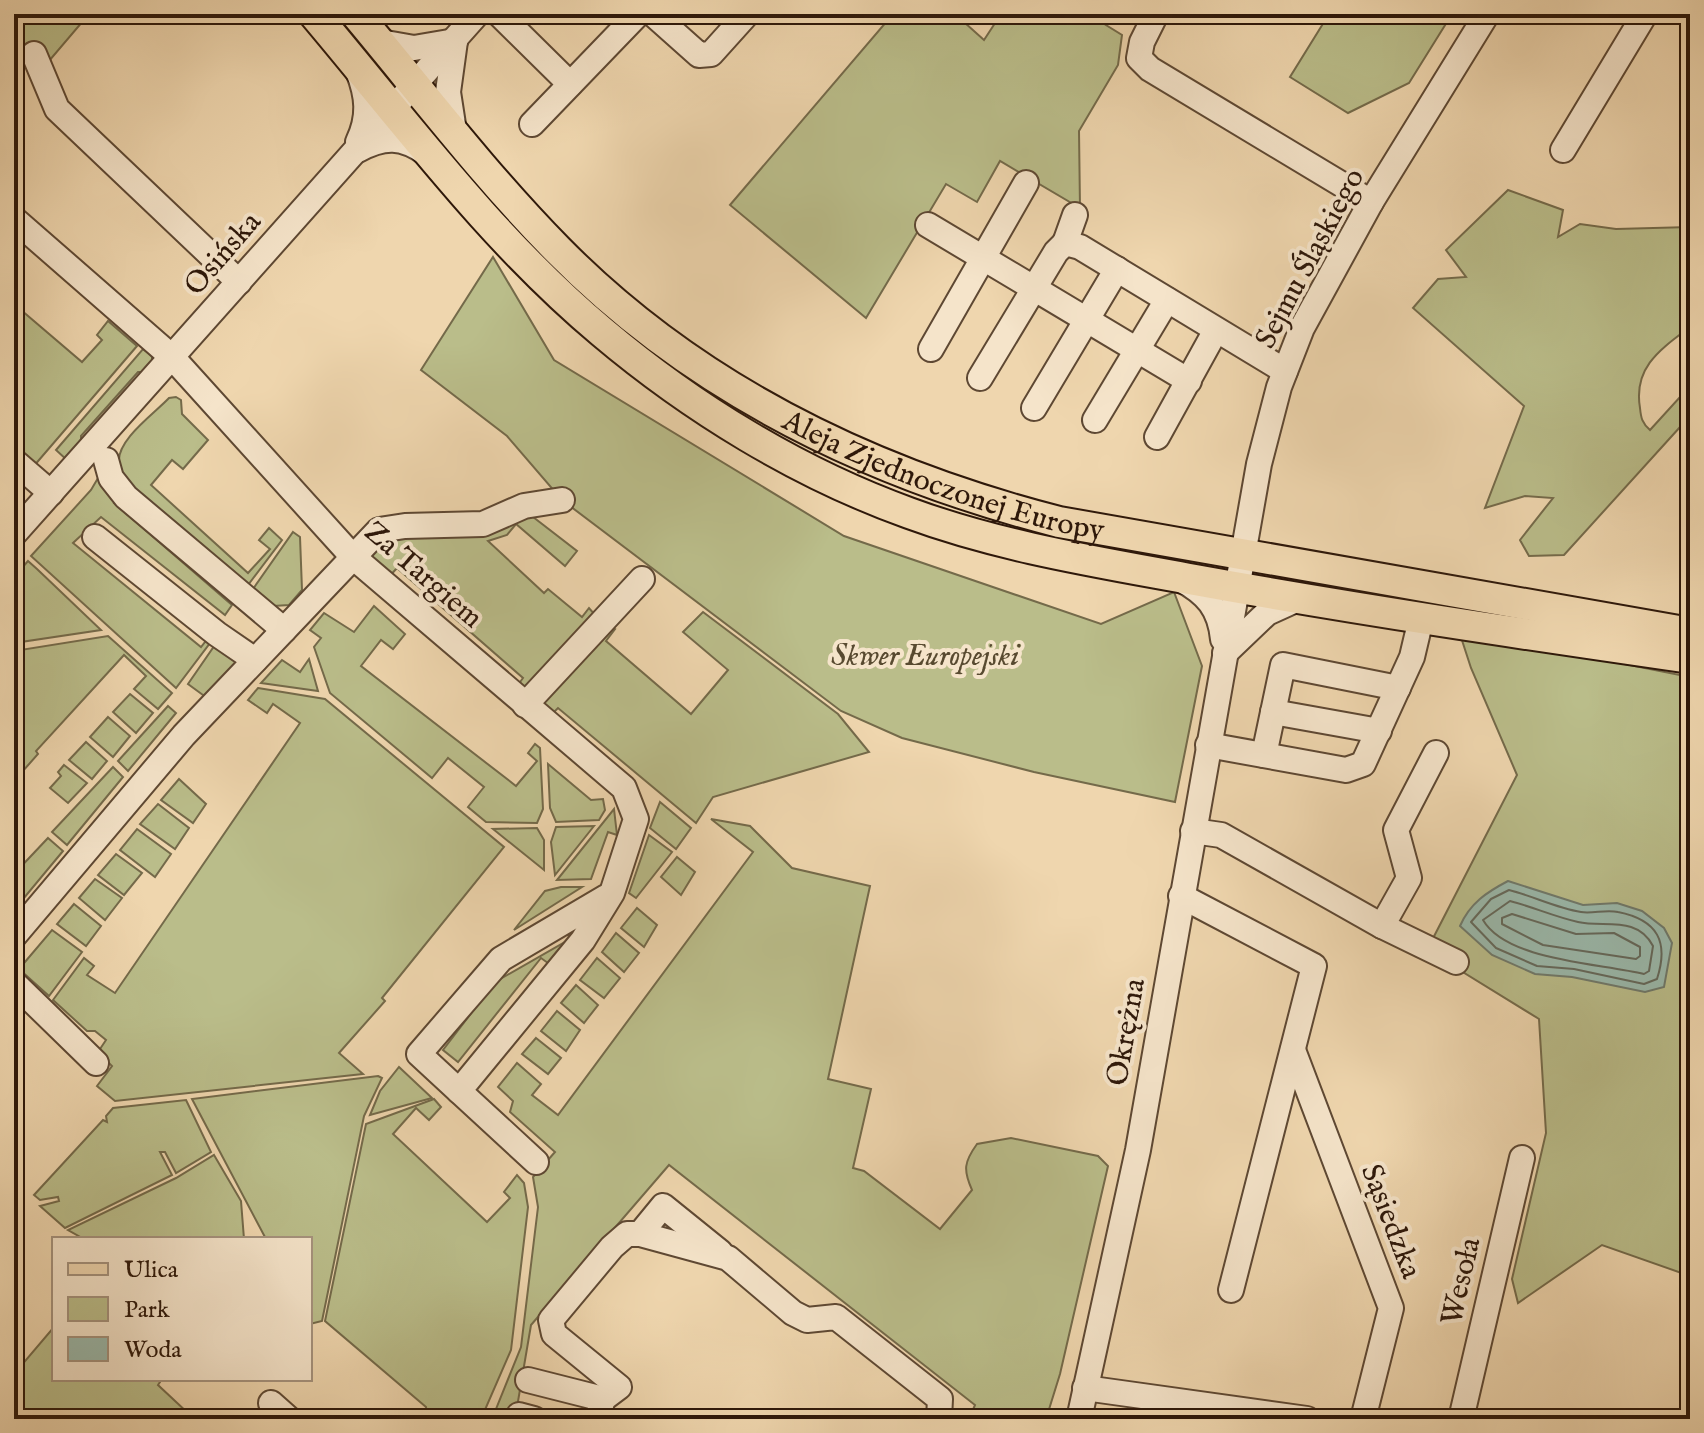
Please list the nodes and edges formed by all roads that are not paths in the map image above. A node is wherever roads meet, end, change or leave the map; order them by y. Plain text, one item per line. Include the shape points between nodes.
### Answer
1 (314, 14) edge
2 (356, 14) edge
3 (477, 14) edge
4 (499, 14) edge
5 (638, 14) edge
6 (653, 14) edge
7 (747, 14) edge
8 (1156, 14) edge
9 (1487, 14) edge
10 (1645, 14) edge
11 (455, 41) junction
12 (380, 42) junction
13 (34, 54) dead end
14 (356, 65) junction
15 (415, 84) junction
16 (570, 84) junction
17 (392, 108) junction
18 (532, 124) dead end
19 (454, 131) junction
20 (1563, 150) dead end
21 (352, 153) junction
22 (434, 159) junction
23 (1026, 183) dead end
24 (1371, 202) junction
25 (1075, 215) dead end
26 (14, 219) edge
27 (928, 225) dead end
28 (1065, 243) junction
29 (983, 259) junction
30 (1117, 269) junction
31 (239, 282) junction
32 (1033, 290) junction
33 (1167, 300) junction
34 (1086, 321) junction
35 (1216, 330) junction
36 (931, 349) dead end
37 (1136, 351) junction
38 (172, 357) junction
39 (1285, 371) junction
40 (980, 378) dead end
41 (1189, 381) junction
42 (1034, 408) dead end
43 (1095, 420) dead end
44 (1157, 437) dead end
45 (106, 460) dead end
46 (14, 461) edge
47 (51, 493) junction
48 (562, 500) dead end
49 (14, 534) edge
50 (95, 537) dead end
51 (1243, 555) junction
52 (352, 556) junction
53 (1175, 576) junction
54 (642, 579) dead end
55 (1237, 587) junction
56 (1300, 598) junction
57 (1421, 619) junction
58 (284, 630) junction
59 (1690, 652) edge
60 (1225, 653) junction
61 (255, 660) junction
62 (1398, 688) junction
63 (525, 705) junction
64 (1273, 712) junction
65 (1379, 731) junction
66 (1208, 745) junction
67 (1436, 753) dead end
68 (1264, 755) junction
69 (1193, 831) junction
70 (612, 893) junction
71 (1181, 896) junction
72 (1382, 926) junction
73 (14, 936) edge
74 (1456, 962) dead end
75 (14, 983) edge
76 (1293, 1050) junction
77 (96, 1063) dead end
78 (459, 1091) junction
79 (1522, 1158) dead end
80 (536, 1162) dead end
81 (1231, 1290) dead end
82 (528, 1380) dead end
83 (1085, 1388) junction
84 (600, 1409) edge
85 (939, 1419) edge
86 (1079, 1419) edge
87 (1307, 1419) edge
88 (1363, 1419) edge
89 (1461, 1419) edge

1 - 14 main road, Aleja Zjednoczonej Europy
2 - 12 main road, Aleja Zjednoczonej Europy
3 - 11 street, Osińska
4 - 16 street
5 - 16 street
6 - 7 street via 699,55 711,54
8 - 24 street via 1139,58 1150,69
9 - 24 street, Sejmu Śląskiego
10 - 20 street
11 - 12 street via 414,48
11 - 15 street, Osińska
11 - 19 street via 448,92
12 - 15 main road, Aleja Zjednoczonej Europy
13 - 31 street via 57,109
14 - 17 main road, Aleja Zjednoczonej Europy
14 - 21 street via 366,91 367,124
15 - 17 street, Osińska
15 - 19 main road, Aleja Zjednoczonej Europy
16 - 18 street
17 - 21 street, Osińska
17 - 22 main road, Aleja Zjednoczonej Europy
19 - 51 main road, Aleja Zjednoczonej Europy via 558,250 593,282 711,375 809,432 911,478 1003,508
21 - 22 street via 394,138
21 - 31 street, Osińska
22 - 53 main road, Aleja Zjednoczonej Europy via 568,303 654,373 764,444 863,494 950,527 1026,548
23 - 29 street
24 - 39 street, Sejmu Śląskiego via 1302,328
25 - 28 street
26 - 38 street, Za Targiem
27 - 29 street
28 - 30 street
28 - 32 street
29 - 32 street
29 - 36 street
30 - 33 street
30 - 34 street
31 - 38 street, Osińska
32 - 34 street
32 - 40 street
33 - 35 street
33 - 37 street
34 - 37 street
34 - 42 street
35 - 39 street
35 - 41 street
37 - 41 street
37 - 43 street
38 - 47 street, Osińska
38 - 52 street, Za Targiem
39 - 51 street, Sejmu Śląskiego via 1259,464
41 - 44 street
45 - 58 street via 111,478 126,497
46 - 47 street
47 - 49 street, Osińska
48 - 52 street via 524,506 483,524 379,530
50 - 61 street
51 - 55 street, Okrężna
51 - 59 main road, Aleja Zjednoczonej Europy
52 - 58 street
52 - 63 street, Za Targiem
53 - 55 main road, Aleja Zjednoczonej Europy
53 - 60 street, Okrężna via 1215,605
54 - 63 street
55 - 56 main road, Aleja Zjednoczonej Europy
55 - 60 street, Okrężna
56 - 57 main road, Aleja Zjednoczonej Europy
56 - 60 street via 1267,613
57 - 59 main road, Aleja Zjednoczonej Europy
57 - 62 street
58 - 61 street
60 - 66 street, Okrężna
61 - 73 street via 184,735
62 - 64 street via 1283,665
62 - 65 street
63 - 70 street, Za Targiem via 624,788 636,819
64 - 65 street
64 - 68 street
65 - 68 street via 1363,764 1346,770
66 - 68 street
66 - 69 street, Okrężna
67 - 72 street via 1396,830 1409,878
69 - 71 street, Okrężna
69 - 72 street via 1221,835
70 - 78 street, Za Targiem via 583,940
70 - 78 street via 501,959 419,1054
71 - 76 street via 1314,966
71 - 83 street, Okrężna via 1138,1150
72 - 74 street
75 - 77 street
76 - 81 street
76 - 88 street, Sąsiedzka via 1391,1308
78 - 80 street
79 - 89 street, Wesoła
82 - 84 street
83 - 86 street, Okrężna
83 - 87 street
84 - 85 street via 619,1387 554,1334 551,1320 612,1247 627,1234 640,1234 728,1258 807,1320 836,1317 940,1399

